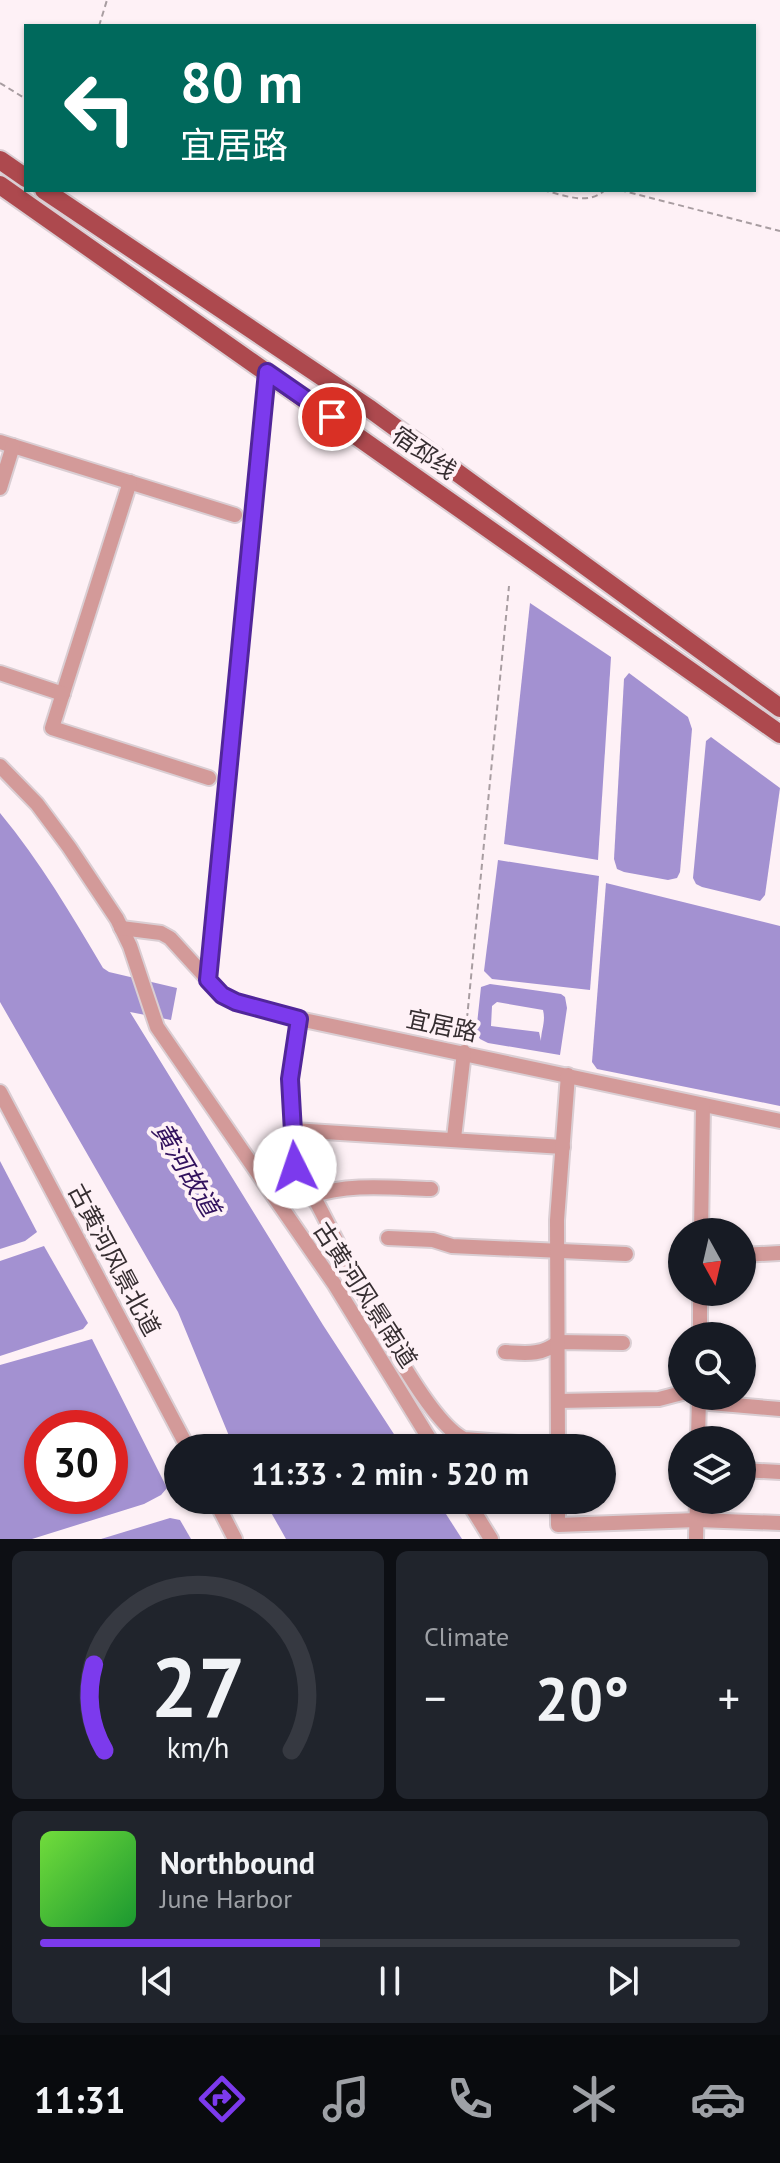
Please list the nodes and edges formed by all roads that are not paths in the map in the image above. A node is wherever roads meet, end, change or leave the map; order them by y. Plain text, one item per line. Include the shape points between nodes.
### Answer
1 (0, 160) edge
2 (24, 177) edge
3 (0, 185) edge
4 (47, 192) edge
5 (267, 372) junction
6 (7, 444) edge
7 (130, 482) junction
8 (0, 488) edge
9 (235, 515) dead end
10 (0, 673) edge
11 (63, 694) junction
12 (780, 708) edge
13 (780, 734) edge
14 (0, 766) edge
15 (209, 778) dead end
16 (121, 928) junction
17 (208, 980) junction
18 (299, 1019) junction
19 (464, 1052) junction
20 (568, 1075) junction
21 (0, 1092) edge
22 (703, 1105) junction
23 (780, 1121) edge
24 (293, 1130) junction
25 (454, 1138) junction
26 (563, 1147) junction
27 (431, 1189) dead end
28 (311, 1196) junction
29 (701, 1218) edge
30 (388, 1238) dead end
31 (558, 1251) junction
32 (780, 1253) edge
33 (626, 1254) dead end
34 (756, 1254) edge
35 (558, 1342) junction
36 (623, 1343) dead end
37 (505, 1352) dead end
38 (668, 1397) edge
39 (558, 1401) junction
40 (756, 1406) edge
41 (780, 1409) edge
42 (181, 1434) edge
43 (426, 1434) edge
44 (453, 1434) edge
45 (558, 1434) edge
46 (756, 1471) edge
47 (780, 1472) edge
48 (222, 1514) edge
49 (476, 1514) edge
50 (558, 1514) edge
51 (697, 1514) edge
52 (697, 1520) junction
53 (780, 1523) edge
54 (235, 1539) edge
55 (491, 1539) edge
56 (696, 1539) edge

1 - 2 main road
3 - 5 main road, 宿邳线
4 - 12 main road, 宿邳线 via 370,409
5 - 13 main road, 宿邳线
5 - 17 street
6 - 7 street
6 - 8 street
7 - 9 street
7 - 11 street
10 - 11 street
11 - 15 street via 52,728
14 - 16 street, 古黄河风景南道 via 69,847
16 - 17 street, 宜居路 via 170,938
16 - 43 street, 古黄河风景南道 via 157,1027 335,1285
17 - 18 street, 宜居路 via 236,1002
18 - 19 street, 宜居路
18 - 24 street via 290,1079
19 - 20 street, 宜居路
19 - 25 street
20 - 22 street, 宜居路
20 - 26 street
21 - 42 street, 古黄河风景北道
22 - 23 street, 宜居路
22 - 29 street
24 - 25 street
24 - 28 street via 295,1167
25 - 26 street
26 - 31 street
27 - 28 street via 366,1186
28 - 44 street via 411,1379
30 - 31 street
31 - 33 street
31 - 35 street
32 - 34 street
35 - 36 street
35 - 37 street via 534,1353
35 - 39 street
38 - 39 street
39 - 45 street
40 - 41 street
46 - 47 street
48 - 54 street
49 - 55 street
50 - 52 street via 558,1525
51 - 52 street
52 - 53 street
52 - 56 street

